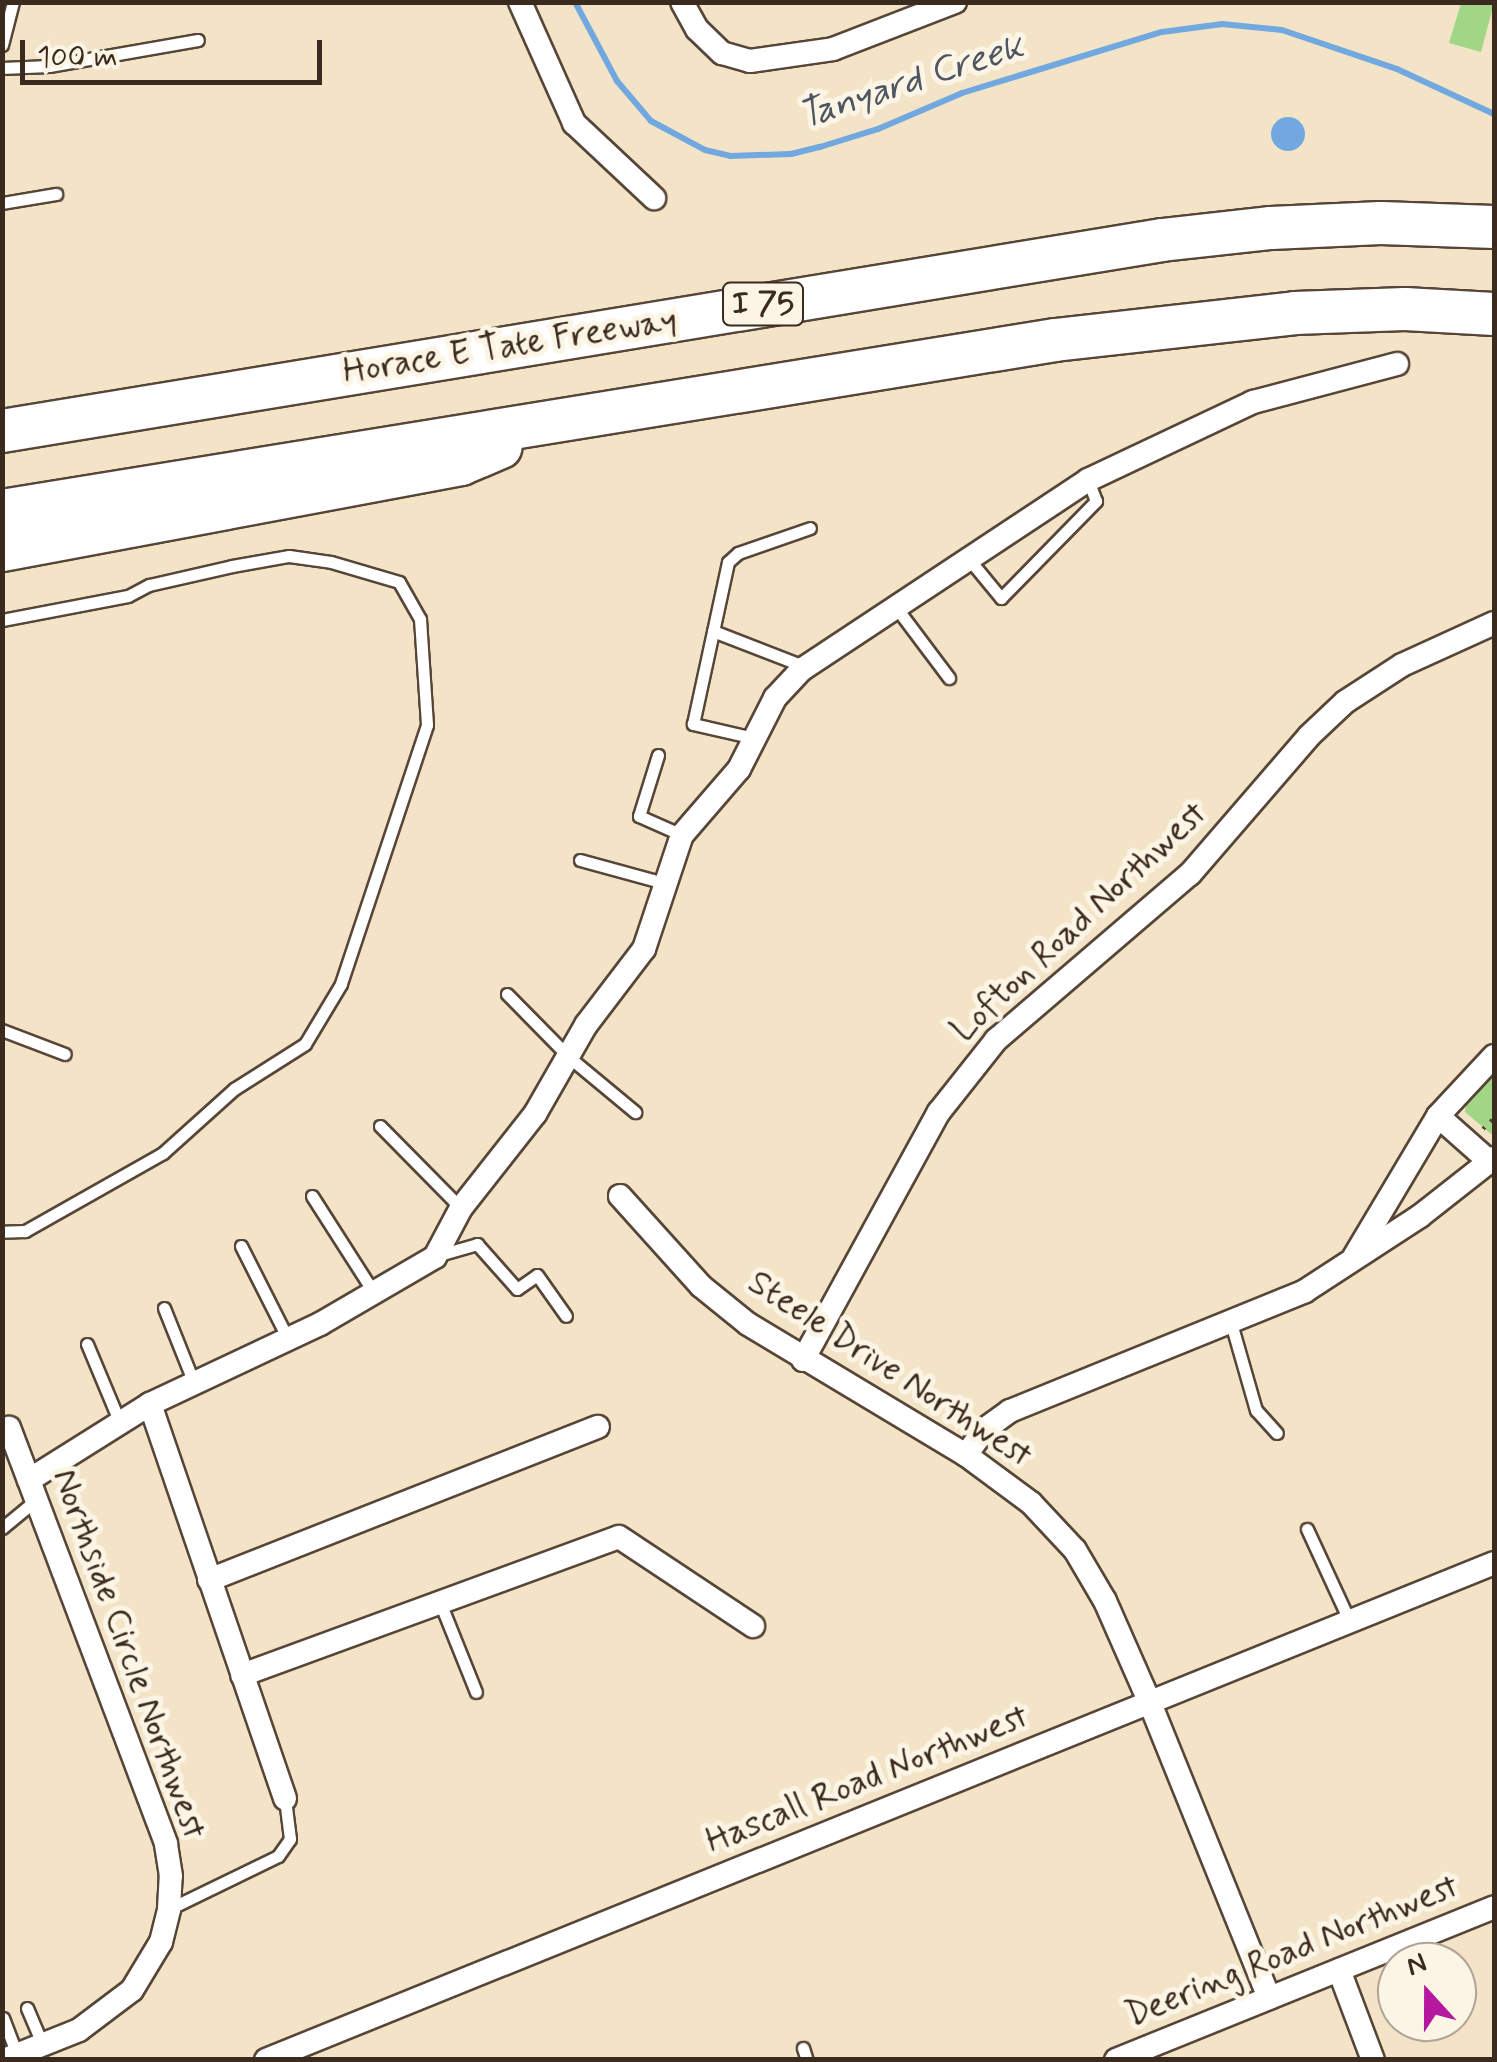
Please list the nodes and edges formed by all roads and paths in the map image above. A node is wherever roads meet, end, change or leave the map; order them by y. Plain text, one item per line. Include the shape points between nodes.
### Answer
1 (13, 2) edge
2 (520, 2) edge
3 (682, 2) edge
4 (955, 2) edge
5 (198, 40) dead end
6 (2, 44) edge
7 (2, 68) edge
8 (56, 194) dead end
9 (654, 198) dead end
10 (2, 203) edge
11 (1494, 227) edge
12 (1494, 314) edge
13 (1397, 364) dead end
14 (575, 415) junction
15 (13, 427) edge
16 (1088, 480) junction
17 (2, 511) edge
18 (810, 528) dead end
19 (2, 550) edge
20 (968, 558) junction
21 (895, 606) junction
22 (2, 620) edge
23 (1494, 623) edge
24 (713, 631) junction
25 (806, 667) junction
26 (949, 678) dead end
27 (754, 738) junction
28 (658, 754) dead end
29 (682, 835) junction
30 (580, 860) dead end
31 (668, 884) junction
32 (507, 994) dead end
33 (6, 1032) edge
34 (2, 1050) edge
35 (66, 1054) dead end
36 (1494, 1056) edge
37 (570, 1058) junction
38 (634, 1112) dead end
39 (1438, 1116) junction
40 (380, 1126) dead end
41 (1492, 1160) edge
42 (312, 1196) dead end
43 (620, 1196) dead end
44 (461, 1208) junction
45 (2, 1232) edge
46 (242, 1246) dead end
47 (435, 1257) junction
48 (1350, 1262) junction
49 (374, 1293) junction
50 (164, 1308) dead end
51 (566, 1316) dead end
52 (1231, 1323) junction
53 (288, 1339) junction
54 (87, 1344) dead end
55 (803, 1360) junction
56 (194, 1383) junction
57 (150, 1404) junction
58 (120, 1423) junction
59 (598, 1427) dead end
60 (9, 1428) dead end
61 (1277, 1433) dead end
62 (966, 1455) junction
63 (33, 1490) junction
64 (2, 1528) edge
65 (1307, 1529) dead end
66 (1494, 1563) edge
67 (208, 1580) junction
68 (439, 1600) junction
69 (1350, 1622) junction
70 (754, 1626) dead end
71 (242, 1675) junction
72 (476, 1692) dead end
73 (1150, 1702) junction
74 (286, 1798) joint
75 (1494, 1908) edge
76 (170, 1910) junction
77 (1339, 1970) junction
78 (1269, 1998) junction
79 (28, 2008) dead end
80 (3, 2018) edge
81 (42, 2044) junction
82 (11, 2057) edge
83 (266, 2060) edge
84 (1116, 2060) edge
85 (1373, 2060) edge

1 - 6 lane
2 - 9 street via 574,124
3 - 4 street via 722,53 750,61 834,48
5 - 7 lane
8 - 10 lane
11 - 15 highway, Horace E Tate Freeway / I 75 via 1381,223 1162,240
12 - 14 highway, I 75 via 1404,310 1198,322
13 - 16 street via 1252,402
14 - 17 highway, I 75
14 - 19 highway via 461,464
16 - 20 street
16 - 20 lane via 1096,501 1001,598
18 - 24 lane via 728,562
20 - 21 street
21 - 25 street
21 - 26 lane
22 - 45 lane via 128,596 232,566 289,556 331,562 398,582 420,619 427,725 341,984 304,1044 234,1089 163,1153 24,1231
23 - 55 street, Lofton Road Northwest via 1414,659 1346,702 1308,736 1190,874 996,1040 939,1112
24 - 25 lane
24 - 27 lane via 693,724
25 - 27 street via 775,698
27 - 29 street via 740,769
28 - 29 lane via 639,816
29 - 31 street
30 - 31 lane
31 - 37 street via 644,950 586,1025
32 - 37 lane
33 - 34 lane
33 - 35 lane
36 - 39 street
37 - 38 lane
37 - 44 street via 536,1114
39 - 41 street
39 - 48 street
40 - 44 lane
41 - 48 street
42 - 49 lane
43 - 55 street, Steele Drive Northwest via 701,1286
44 - 47 street
46 - 53 lane
47 - 49 street
47 - 51 lane via 477,1244 517,1289 538,1275
48 - 52 street via 1274,1307
49 - 53 street
50 - 56 lane
52 - 61 lane via 1256,1410
52 - 62 street via 1010,1411 985,1428
53 - 56 street
54 - 58 lane
55 - 62 street, Steele Drive Northwest
56 - 57 street
57 - 58 street
57 - 67 street
58 - 63 street
59 - 67 street
60 - 63 street, Northside Circle Northwest
62 - 73 street, Steele Drive Northwest via 1032,1503 1074,1550 1106,1600
63 - 64 lane
63 - 76 street, Northside Circle Northwest via 166,1842
65 - 69 lane
66 - 69 street, Hascall Road Northwest
67 - 71 street
68 - 70 street via 618,1536
68 - 71 street
68 - 72 lane
69 - 73 street, Hascall Road Northwest
71 - 74 street
73 - 78 street, Steele Drive Northwest
73 - 83 street, Hascall Road Northwest
74 - 76 lane via 290,1839 278,1856
75 - 77 street, Deering Road Northwest
76 - 81 street, Northside Circle Northwest via 132,1990 98,2019
77 - 78 street, Deering Road Northwest
77 - 85 street
78 - 84 street, Deering Road Northwest
79 - 81 lane
80 - 82 lane
81 - 82 street, Northside Circle Northwest

